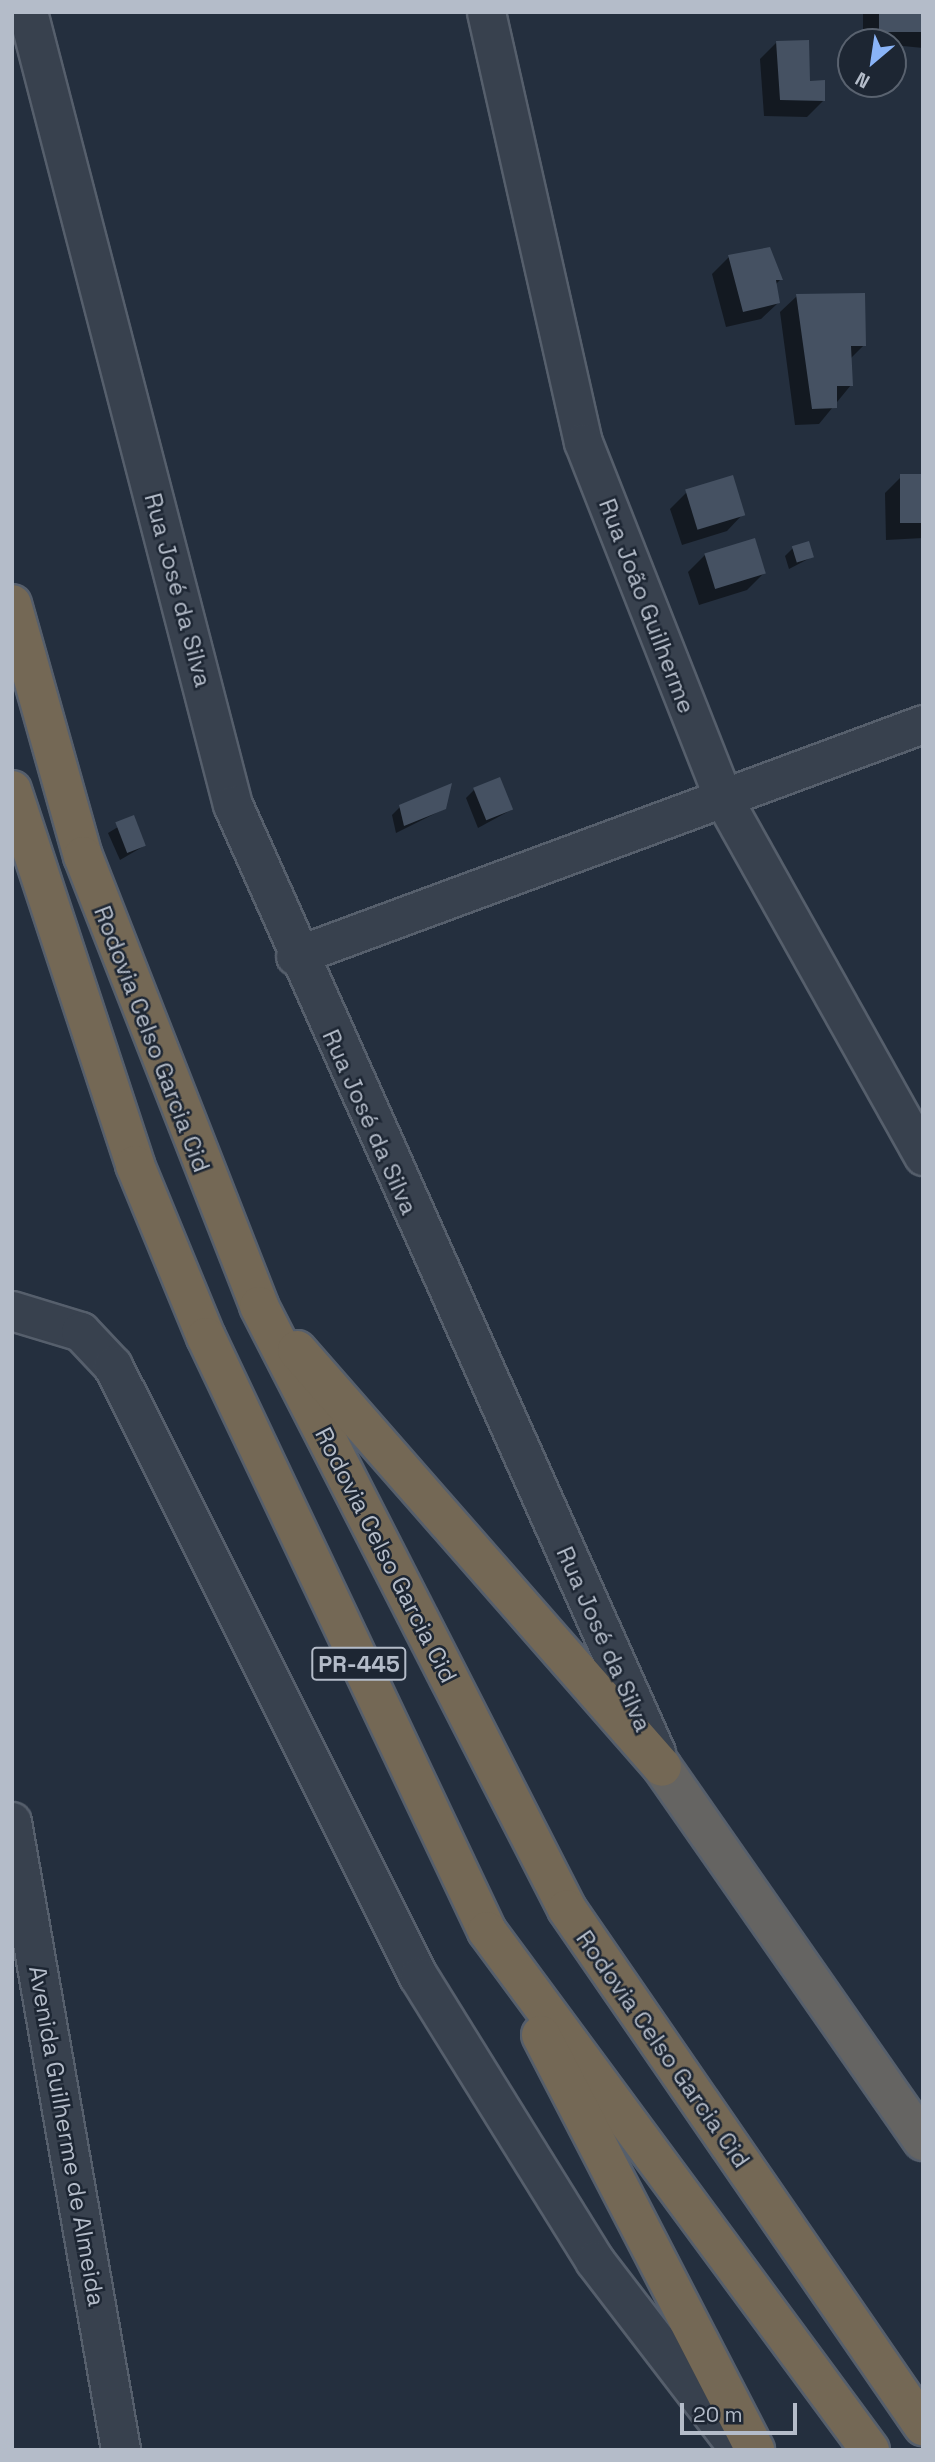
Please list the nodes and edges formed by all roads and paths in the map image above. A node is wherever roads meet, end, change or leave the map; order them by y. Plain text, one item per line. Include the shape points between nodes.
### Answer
1 (28, 12) edge
2 (486, 12) edge
3 (12, 604) edge
4 (923, 724) edge
5 (12, 790) edge
6 (723, 800) junction
7 (296, 956) junction
8 (923, 1156) edge
9 (259, 1306) junction
10 (12, 1311) edge
11 (662, 1767) junction
12 (12, 1822) edge
13 (487, 1931) junction
14 (923, 2141) edge
15 (923, 2426) edge
16 (121, 2450) edge
17 (740, 2450) edge
18 (755, 2450) edge
19 (870, 2450) edge

1 - 7 street, Rua José da Silva via 233,805
2 - 6 street, Rua João Guilherme via 583,442
3 - 9 highway, Rodovia Celso Garcia Cid / PR-445 via 83,856
4 - 6 street
5 - 13 highway, Rodovia Celso Garcia Cid / PR-445 via 135,1165 206,1337
6 - 7 street
6 - 8 street, Rua João Guilherme
7 - 11 street, Rua José da Silva
9 - 11 highway
9 - 15 highway, Rodovia Celso Garcia Cid / PR-445 via 567,1909
10 - 17 street via 81,1332 113,1366 419,1977 595,2261
11 - 14 highway, Rua José da Silva
12 - 16 street, Avenida Guilherme de Almeida
13 - 18 highway
13 - 19 highway, Rodovia Celso Garcia Cid / PR-445

